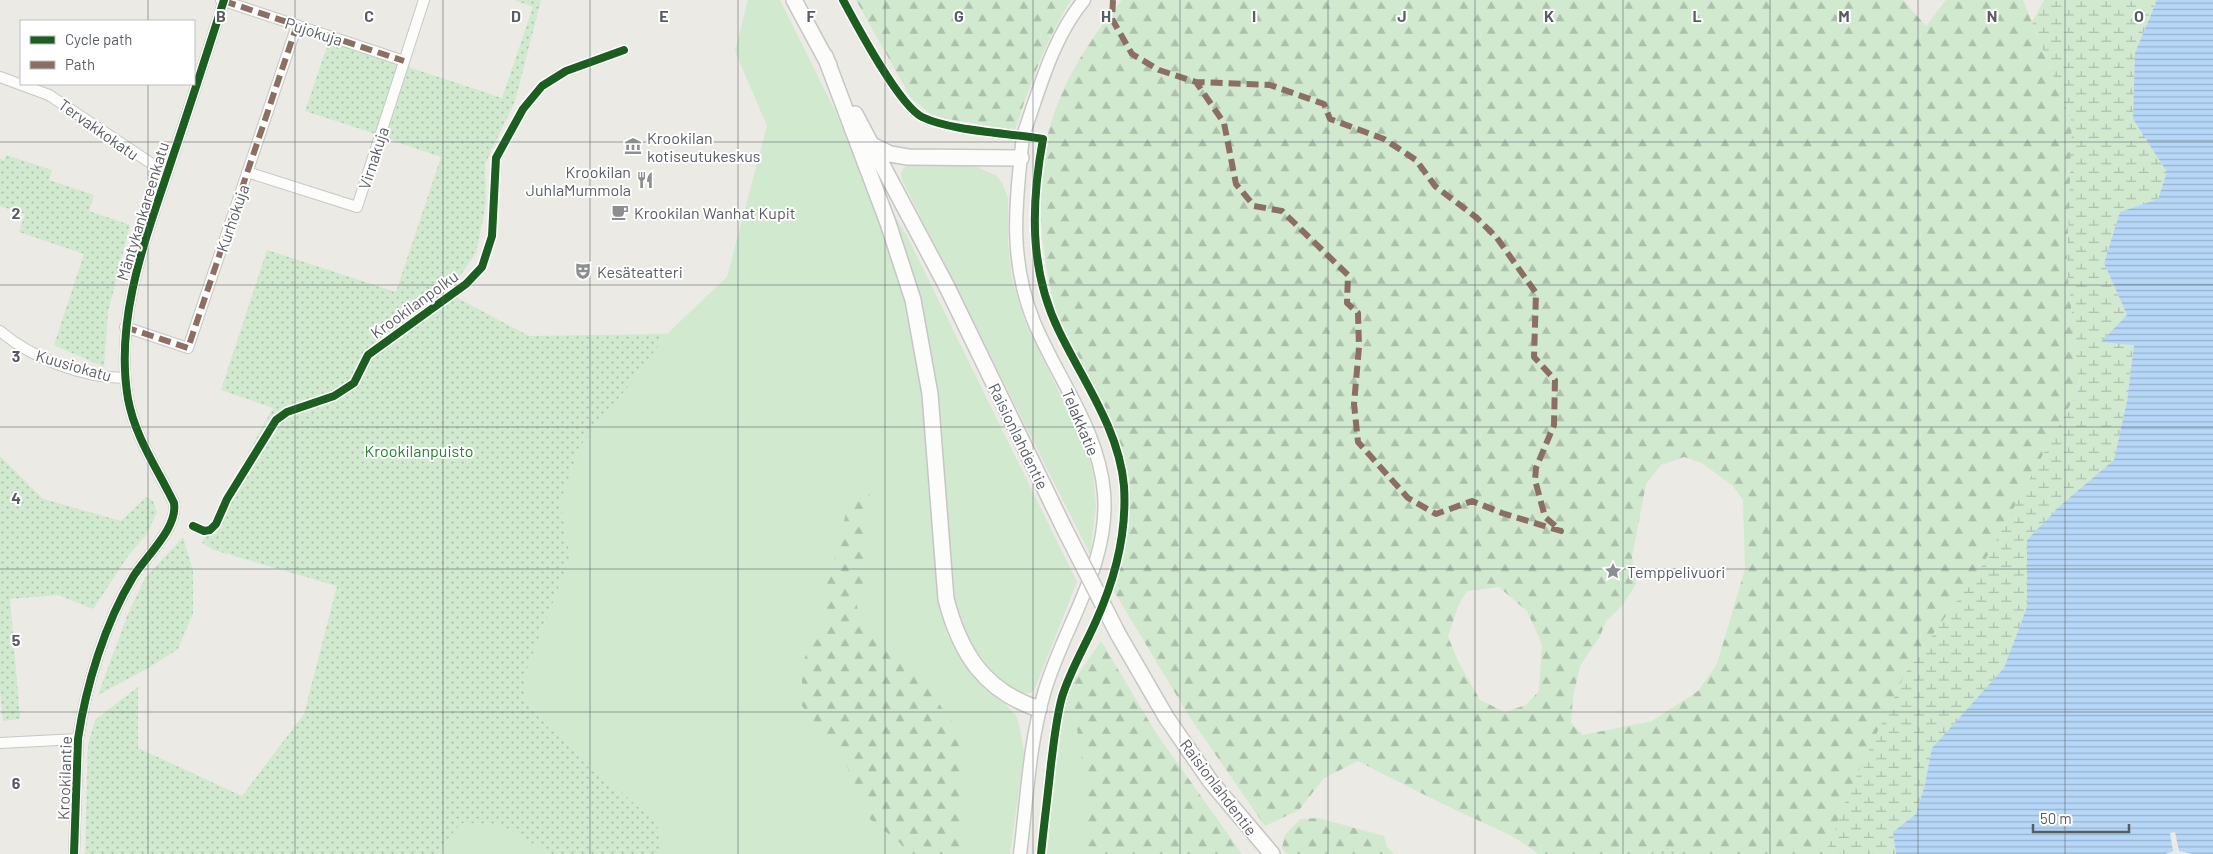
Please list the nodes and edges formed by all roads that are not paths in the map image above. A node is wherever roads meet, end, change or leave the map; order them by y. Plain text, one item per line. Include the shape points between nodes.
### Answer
1 (223, 0) edge
2 (424, 0) edge
3 (794, 0) edge
4 (1084, 0) edge
5 (297, 25) junction
6 (824, 56) junction
7 (404, 61) junction
8 (0, 77) edge
9 (20, 84) edge
10 (22, 85) edge
11 (872, 145) junction
12 (1021, 158) junction
13 (247, 172) junction
14 (167, 174) junction
15 (125, 327) junction
16 (0, 330) edge
17 (125, 378) junction
18 (174, 516) joint
19 (1039, 709) junction
20 (78, 739) junction
21 (0, 743) edge
22 (74, 854) edge
23 (1020, 854) edge
24 (1272, 854) edge

1 - 5 street, Pujokuja
1 - 14 street, Mäntykankareenkatu
2 - 7 street, Virnakuja
3 - 6 main road, Raisionlahdentie
4 - 12 street, Telakkatie via 1044,74 1024,136
5 - 7 street, Pujokuja
5 - 13 street, Kurhokuja
6 - 11 main road, Raisionlahdentie
6 - 19 main road via 888,223 913,300 930,394 946,599 953,627 966,653 982,674 1019,703
7 - 13 street, Virnakuja via 357,207
8 - 9 street, Tervakkokatu
10 - 14 street, Tervakkokatu via 49,95
11 - 12 main road via 890,154 908,157
11 - 24 main road, Raisionlahdentie, bridge via 947,287 1118,634 1166,717 1211,782
12 - 19 street, Telakkatie via 1015,213 1018,260 1025,294 1042,340 1093,443 1101,469 1105,519 1099,552
13 - 15 street, Kurhokuja via 188,348
14 - 15 street, Mäntykankareenkatu
15 - 17 street, Mäntykankareenkatu
16 - 17 street, Kuusiokatu via 35,356 94,374
17 - 18 street, Mäntykankareenkatu via 135,425 174,503
18 - 20 street, Krookilantie via 119,603 96,663
19 - 23 street, Telakkatie
20 - 21 street
20 - 22 street, Krookilantie

